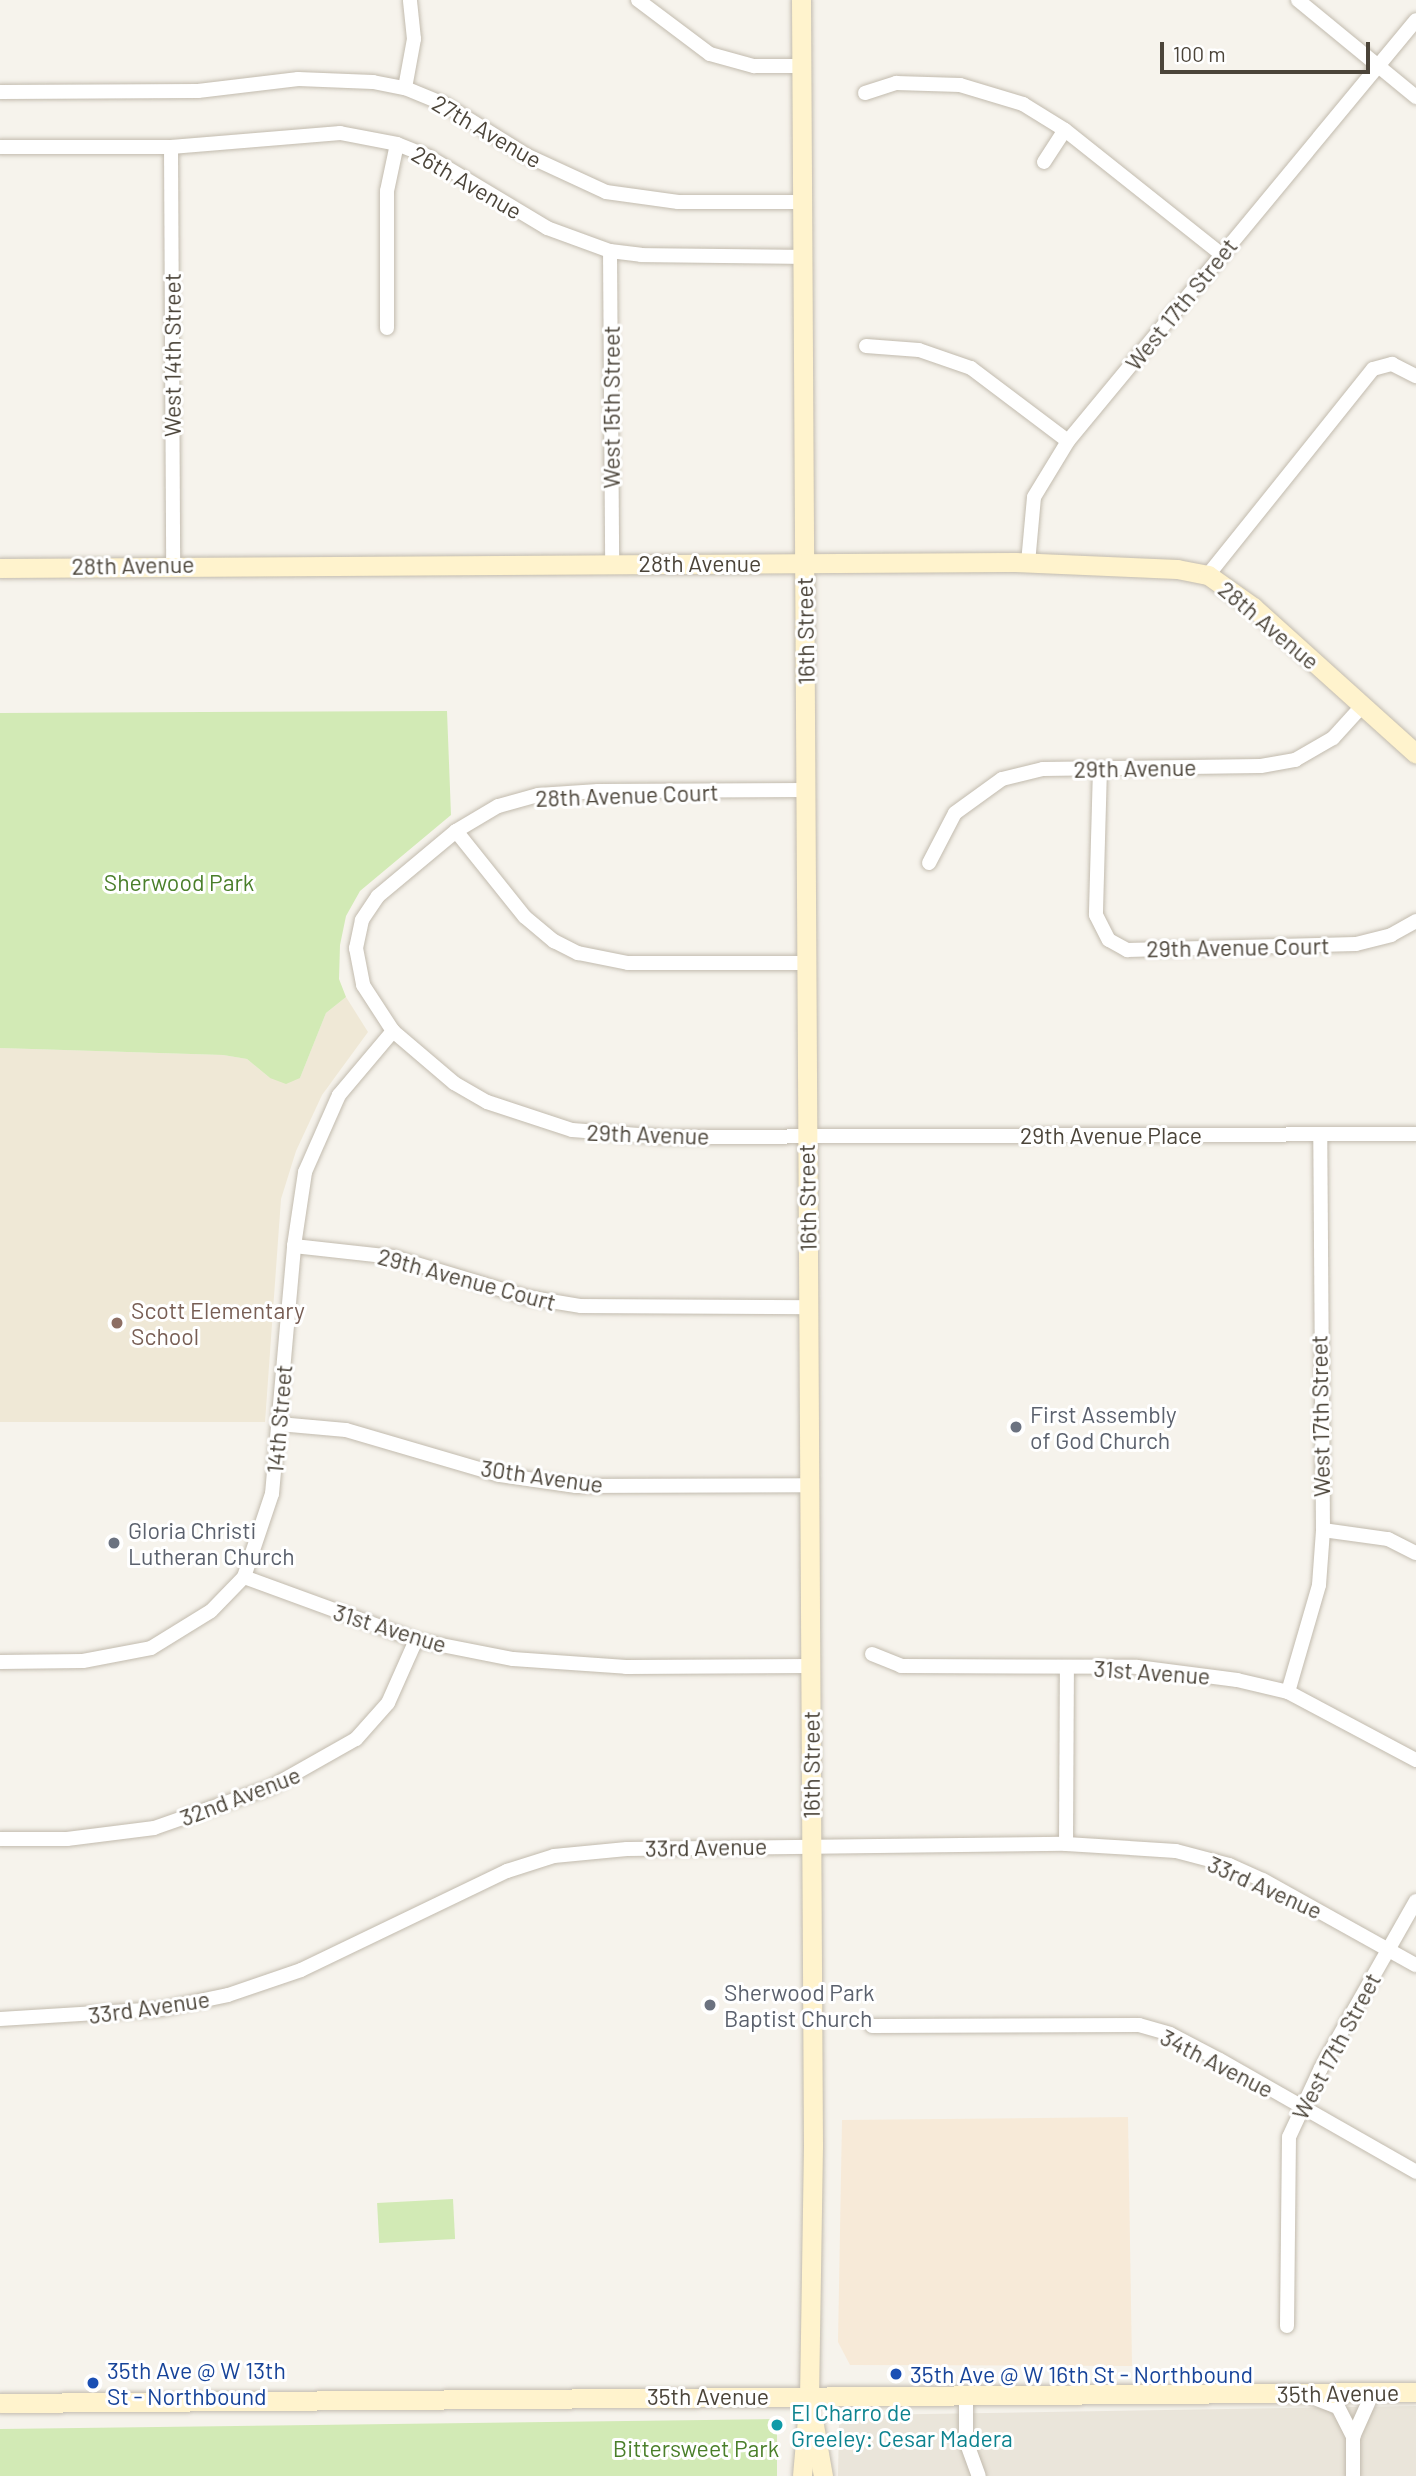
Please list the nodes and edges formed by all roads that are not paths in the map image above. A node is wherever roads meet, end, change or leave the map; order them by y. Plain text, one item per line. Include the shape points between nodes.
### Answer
1 (410, 0) edge
2 (638, 0) edge
3 (802, 0) edge
4 (1298, 0) edge
5 (1416, 20) edge
6 (802, 66) junction
7 (1380, 68) junction
8 (405, 88) junction
9 (0, 92) edge
10 (865, 93) dead end
11 (1416, 97) edge
12 (1065, 130) junction
13 (397, 144) junction
14 (0, 147) edge
15 (171, 147) junction
16 (1044, 162) dead end
17 (802, 202) junction
18 (610, 251) junction
19 (1221, 254) junction
20 (803, 257) junction
21 (387, 328) dead end
22 (866, 346) dead end
23 (1416, 376) edge
24 (1068, 441) junction
25 (173, 563) junction
26 (612, 563) junction
27 (805, 563) junction
28 (1028, 563) junction
29 (0, 568) edge
30 (1208, 575) junction
31 (1363, 705) junction
32 (1416, 754) edge
33 (1100, 768) junction
34 (807, 790) junction
35 (456, 831) junction
36 (929, 863) dead end
37 (1416, 920) edge
38 (808, 963) junction
39 (393, 1031) junction
40 (1416, 1134) edge
41 (1320, 1135) junction
42 (807, 1136) junction
43 (294, 1246) junction
44 (809, 1307) junction
45 (279, 1424) junction
46 (810, 1485) junction
47 (1323, 1530) junction
48 (1416, 1553) edge
49 (244, 1577) junction
50 (416, 1640) junction
51 (872, 1654) dead end
52 (0, 1662) edge
53 (810, 1666) junction
54 (1067, 1667) junction
55 (1287, 1692) junction
56 (1416, 1760) edge
57 (0, 1839) edge
58 (1066, 1844) junction
59 (811, 1845) junction
60 (1416, 1900) edge
61 (1389, 1949) junction
62 (1416, 1965) edge
63 (0, 2019) edge
64 (872, 2026) dead end
65 (1300, 2108) junction
66 (1416, 2172) edge
67 (1287, 2326) dead end
68 (1373, 2392) junction
69 (1416, 2392) edge
70 (1305, 2394) junction
71 (809, 2396) junction
72 (967, 2396) junction
73 (0, 2403) edge
74 (1353, 2437) junction
75 (802, 2476) edge
76 (823, 2476) edge
77 (979, 2476) edge
78 (1353, 2476) edge

1 - 8 street via 414,39
2 - 6 street via 710,54 754,66
3 - 6 main road, 16th Street
4 - 7 street
5 - 7 street, West 17th Street
6 - 17 main road, 16th Street
7 - 11 street
7 - 19 street, West 17th Street
8 - 9 street, 27th Avenue via 346,79 298,79 198,91
8 - 17 street, 27th Avenue via 471,117 526,155 606,192 678,202
10 - 12 street via 896,83 960,85 1011,99
12 - 16 street
12 - 19 street
13 - 15 street, 26th Avenue via 316,133
13 - 18 street, 26th Avenue via 450,168 547,228
13 - 21 street via 387,191
14 - 15 street, 26th Avenue
15 - 25 street, West 14th Street
17 - 20 main road, 16th Street
18 - 20 street, 26th Avenue
18 - 26 street, West 15th Street
19 - 24 street, West 17th Street
20 - 27 main road, 16th Street
22 - 24 street via 919,350 971,368
23 - 30 street via 1392,364 1373,369
24 - 28 street, West 17th Street via 1034,497
25 - 26 main road, 28th Avenue
25 - 29 main road, 28th Avenue
26 - 27 main road, 28th Avenue
27 - 28 main road, 28th Avenue
27 - 34 main road, 16th Street
28 - 30 main road, 28th Avenue via 1144,565
30 - 31 main road, 28th Avenue via 1252,607
31 - 32 main road, 28th Avenue
31 - 33 street, 29th Avenue via 1332,738 1295,760 1261,766
33 - 36 street, 29th Avenue via 1043,769 1002,779 955,813
33 - 37 street, 29th Avenue Court via 1096,915 1109,940 1127,950 1356,944 1391,935
34 - 35 street, 28th Avenue Court via 538,795 499,806
34 - 38 main road, 16th Street
35 - 38 street via 525,917 554,941 578,953 628,963
35 - 39 street, 28th Avenue Court via 378,896 362,920 356,948 358,973
38 - 42 main road, 16th Street
39 - 42 street, 29th Avenue via 454,1083 538,1122 614,1136
39 - 43 street, 14th Street via 339,1095 318,1135 305,1172
40 - 41 street, 29th Avenue Place
41 - 42 street, 29th Avenue Place
41 - 47 street, West 17th Street
42 - 44 main road, 16th Street
43 - 44 street, 29th Avenue Court via 393,1256 526,1297 581,1306
43 - 45 street, 14th Street
44 - 46 main road, 16th Street
45 - 46 street, 30th Avenue via 346,1430 500,1475 576,1486
45 - 49 street, 14th Street via 272,1494
46 - 53 main road, 16th Street
47 - 48 street via 1388,1539
47 - 55 street, West 17th Street via 1320,1585
49 - 50 street, 31st Avenue
49 - 52 street via 211,1611 151,1648 83,1661
50 - 53 street, 31st Avenue via 543,1662 626,1667
50 - 57 street, 32nd Avenue via 388,1703 356,1739 271,1787 154,1828 67,1839
51 - 54 street, 31st Avenue via 901,1666
53 - 59 main road, 16th Street
54 - 55 street, 31st Avenue via 1192,1672
54 - 58 street
55 - 56 street, 31st Avenue
58 - 59 street, 33rd Avenue
58 - 61 street, 33rd Avenue via 1136,1845 1229,1865
59 - 63 street, 33rd Avenue via 627,1849 554,1856 507,1871 300,1970 228,1994 161,2009
59 - 71 main road, 16th Street
60 - 61 street, West 17th Street
61 - 62 street, 33rd Avenue
61 - 65 street, West 17th Street
64 - 65 street, 34th Avenue via 1139,2025 1170,2034
65 - 66 street, 34th Avenue
65 - 67 street, West 17th Street via 1286,2158
68 - 69 main road, 35th Avenue
68 - 70 main road, 35th Avenue
68 - 74 street
70 - 72 main road, 35th Avenue
70 - 74 street via 1338,2407
71 - 72 main road, 35th Avenue
71 - 73 main road, 35th Avenue
71 - 75 main road, 16th Street
71 - 76 main road, 16th Street
72 - 77 street via 966,2441
74 - 78 street

